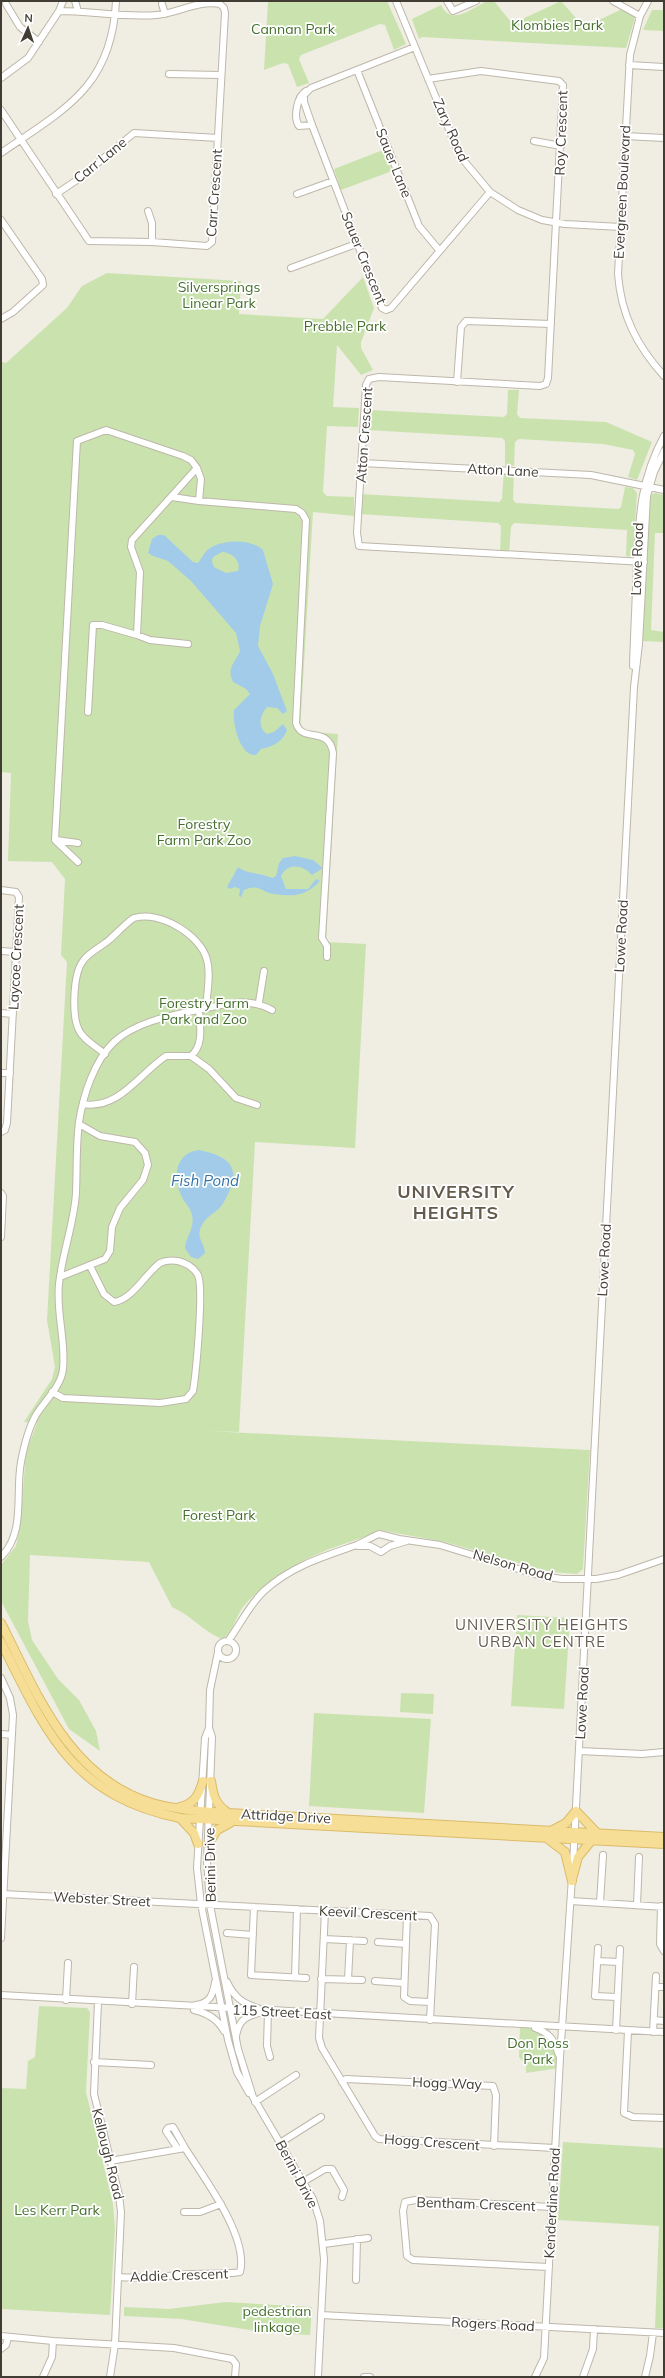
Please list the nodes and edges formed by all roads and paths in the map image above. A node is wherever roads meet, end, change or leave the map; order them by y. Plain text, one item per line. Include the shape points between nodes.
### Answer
1 (63, 1) edge
2 (76, 1) edge
3 (116, 1) edge
4 (396, 1) edge
5 (447, 1) edge
6 (476, 1) edge
7 (613, 1) edge
8 (648, 1) edge
9 (6, 4) dead end
10 (162, 4) dead end
11 (59, 11) junction
12 (78, 11) junction
13 (115, 13) junction
14 (165, 14) junction
15 (640, 16) junction
16 (39, 42) junction
17 (415, 47) junction
18 (629, 65) junction
19 (664, 67) edge
20 (357, 70) junction
21 (169, 74) dead end
22 (221, 75) junction
23 (1, 78) edge
24 (428, 79) junction
25 (308, 90) junction
26 (1, 110) edge
27 (312, 125) junction
28 (625, 136) junction
29 (218, 138) junction
30 (664, 138) edge
31 (20, 140) junction
32 (534, 141) dead end
33 (561, 146) junction
34 (1, 152) edge
35 (333, 181) junction
36 (490, 192) junction
37 (56, 194) junction
38 (297, 194) dead end
39 (148, 211) dead end
40 (1, 220) edge
41 (557, 223) junction
42 (3, 227) edge
43 (621, 228) junction
44 (152, 242) junction
45 (356, 244) junction
46 (439, 250) junction
47 (291, 268) dead end
48 (1, 319) edge
49 (552, 324) junction
50 (664, 375) edge
51 (457, 382) junction
52 (664, 436) edge
53 (664, 451) edge
54 (362, 463) junction
55 (197, 468) junction
56 (647, 486) junction
57 (664, 490) edge
58 (172, 497) junction
59 (199, 501) junction
60 (641, 562) junction
61 (137, 635) junction
62 (188, 644) dead end
63 (88, 712) dead end
64 (55, 840) junction
65 (78, 843) dead end
66 (78, 862) dead end
67 (1, 890) edge
68 (1, 951) edge
69 (16, 952) junction
70 (327, 957) dead end
71 (264, 971) dead end
72 (259, 1002) junction
73 (206, 1008) junction
74 (199, 1010) junction
75 (272, 1010) dead end
76 (1, 1013) edge
77 (13, 1014) junction
78 (105, 1054) junction
79 (190, 1056) junction
80 (1, 1073) edge
81 (10, 1073) junction
82 (82, 1104) junction
83 (257, 1106) dead end
84 (79, 1124) junction
85 (1, 1132) edge
86 (1, 1193) edge
87 (1, 1236) edge
88 (90, 1266) junction
89 (60, 1277) junction
90 (52, 1392) junction
91 (389, 1537) junction
92 (373, 1538) junction
93 (408, 1541) junction
94 (354, 1546) junction
95 (390, 1546) junction
96 (374, 1549) junction
97 (1, 1557) edge
98 (664, 1559) edge
99 (589, 1579) junction
100 (1, 1623) edge
101 (1, 1642) edge
102 (231, 1643) junction
103 (218, 1652) junction
104 (227, 1659) junction
105 (213, 1677) junction
106 (1, 1678) edge
107 (1, 1734) edge
108 (12, 1735) junction
109 (580, 1751) junction
110 (664, 1752) edge
111 (207, 1781) junction
112 (175, 1808) junction
113 (200, 1811) junction
114 (209, 1811) junction
115 (576, 1811) junction
116 (227, 1813) junction
117 (180, 1818) junction
118 (200, 1819) junction
119 (209, 1820) junction
120 (234, 1822) junction
121 (598, 1834) junction
122 (549, 1835) junction
123 (575, 1836) junction
124 (664, 1837) edge
125 (591, 1841) junction
126 (198, 1844) junction
127 (664, 1844) edge
128 (208, 1845) junction
129 (603, 1856) dead end
130 (639, 1857) dead end
131 (572, 1881) junction
132 (3, 1894) junction
133 (571, 1901) junction
134 (600, 1903) junction
135 (201, 1904) junction
136 (210, 1905) junction
137 (637, 1905) junction
138 (254, 1907) junction
139 (663, 1907) edge
140 (297, 1909) junction
141 (325, 1911) junction
142 (407, 1915) junction
143 (227, 1933) dead end
144 (253, 1935) junction
145 (1, 1938) edge
146 (324, 1939) junction
147 (350, 1940) junction
148 (364, 1941) dead end
149 (378, 1942) dead end
150 (406, 1944) junction
151 (598, 1948) dead end
152 (620, 1949) dead end
153 (664, 1951) edge
154 (597, 1961) junction
155 (619, 1962) junction
156 (68, 1963) dead end
157 (134, 1967) dead end
158 (223, 1973) junction
159 (656, 1976) dead end
160 (215, 1977) junction
161 (295, 1977) junction
162 (306, 1978) dead end
163 (321, 1979) junction
164 (348, 1980) junction
165 (362, 1980) dead end
166 (375, 1981) dead end
167 (403, 1983) junction
168 (656, 1987) junction
169 (664, 1987) edge
170 (1, 1995) edge
171 (617, 1997) junction
172 (66, 2000) junction
173 (98, 2002) junction
174 (430, 2002) junction
175 (132, 2004) junction
176 (182, 2007) junction
177 (222, 2008) junction
178 (229, 2009) junction
179 (267, 2011) junction
180 (319, 2014) junction
181 (430, 2020) junction
182 (654, 2020) junction
183 (664, 2021) edge
184 (526, 2025) junction
185 (562, 2027) junction
186 (616, 2030) junction
187 (628, 2031) junction
188 (653, 2032) junction
189 (664, 2032) edge
190 (235, 2038) junction
191 (228, 2040) junction
192 (270, 2057) dead end
193 (560, 2058) junction
194 (94, 2062) junction
195 (151, 2066) dead end
196 (296, 2075) dead end
197 (342, 2082) junction
198 (254, 2099) junction
199 (321, 2117) dead end
200 (664, 2118) edge
201 (280, 2143) junction
202 (494, 2146) junction
203 (186, 2148) junction
204 (555, 2148) junction
205 (178, 2149) junction
206 (110, 2161) junction
207 (304, 2182) junction
208 (342, 2198) dead end
209 (221, 2204) junction
210 (552, 2207) junction
211 (184, 2212) dead end
212 (368, 2238) dead end
213 (357, 2239) junction
214 (324, 2244) junction
215 (549, 2267) junction
216 (119, 2277) junction
217 (356, 2280) dead end
218 (321, 2315) junction
219 (546, 2327) junction
220 (594, 2329) junction
221 (653, 2333) junction
222 (664, 2333) edge
223 (1, 2336) edge
224 (8, 2338) junction
225 (53, 2341) junction
226 (115, 2344) junction
227 (1, 2348) edge
228 (43, 2377) edge
229 (110, 2377) edge
230 (235, 2377) edge
231 (318, 2377) edge
232 (364, 2377) edge
233 (370, 2377) edge
234 (535, 2377) edge
235 (583, 2377) edge
236 (645, 2377) edge

1 - 11 street
2 - 12 street
3 - 13 street
4 - 17 street, Zary Road
5 - 6 street via 453,11
7 - 15 street
8 - 15 street, Evergreen Boulevard
9 - 16 street via 20,27
10 - 14 street
11 - 12 street, Carr Crescent
11 - 16 street
12 - 13 street, Carr Crescent
13 - 14 street, Carr Crescent
13 - 31 street via 112,38 106,55 87,88 61,113
14 - 22 street, Carr Crescent via 201,3 220,4 224,8
15 - 18 street, Evergreen Boulevard
16 - 23 street via 24,62
17 - 20 street
17 - 24 street, Zary Road
18 - 19 street
18 - 28 street, Evergreen Boulevard
20 - 25 street
20 - 46 street, Sauer Lane via 421,230
21 - 22 street
22 - 29 street, Carr Crescent
24 - 33 street, Roy Crescent via 481,71 559,81 564,88
24 - 36 street, Zary Road via 460,156
25 - 27 street, Sauer Crescent via 304,95 304,102
25 - 27 street via 300,98 297,122 299,126
26 - 31 street, Carr Crescent
27 - 35 street, Sauer Crescent
28 - 30 street
28 - 43 street, Evergreen Boulevard
29 - 37 street, Carr Lane via 134,133
29 - 44 street, Carr Crescent via 212,242 207,246
31 - 34 street
31 - 37 street, Carr Crescent
32 - 33 street
33 - 41 street, Roy Crescent
35 - 38 street
35 - 45 street, Sauer Crescent
36 - 41 street, Zary Road via 518,210
36 - 46 street, Sauer Crescent
37 - 44 street, Carr Crescent via 89,241
39 - 44 street via 152,223
40 - 42 street
41 - 43 street, Zary Road
41 - 49 street, Atton Crescent
42 - 48 street via 42,279 43,285 13,312
43 - 50 street, Evergreen Boulevard via 618,274 624,313 643,351
45 - 46 street, Sauer Crescent via 380,305 386,310 391,308
45 - 47 street
49 - 51 street via 466,321 461,327
49 - 51 street, Atton Crescent via 546,384 540,386
51 - 54 street, Atton Crescent via 379,377 368,379
52 - 56 street, Lowe Road via 652,459
53 - 56 street, Lowe Road
54 - 56 street, Atton Lane via 591,475
54 - 60 street, Atton Crescent via 357,540 361,548
55 - 58 street
55 - 59 street via 201,479
55 - 64 street via 191,460 183,456 115,432 106,430 77,441
56 - 57 street, Atton Lane
56 - 60 street, Lowe Road
58 - 59 street
58 - 61 street via 132,540 131,547 140,572
59 - 70 street via 296,509 306,520 296,724 304,734 324,737 332,746 333,753 322,938 327,946
60 - 99 street, Lowe Road via 639,644 634,687
61 - 62 street via 150,640
61 - 63 street via 93,625
64 - 65 street
64 - 66 street
67 - 69 street, Laycoe Crescent via 16,892 19,897
68 - 69 street
69 - 77 street, Laycoe Crescent
71 - 72 street
72 - 73 street
72 - 75 street
73 - 74 street
73 - 78 street via 208,961 199,943 184,930 166,921 133,918 84,959 77,972 74,1010 77,1026 86,1039
74 - 78 street via 137,1028 114,1042
74 - 79 street via 199,1042 197,1051
76 - 77 street
77 - 81 street, Laycoe Crescent
78 - 82 street
79 - 82 street via 166,1056 117,1098 96,1105
79 - 83 street via 209,1069 236,1098
80 - 81 street
81 - 85 street, Laycoe Crescent via 7,1123 5,1130
82 - 84 street
84 - 88 street via 100,1136 135,1142 145,1153 148,1165 144,1180 120,1208 112,1227 108,1255
84 - 89 street via 74,1210
86 - 87 street
88 - 89 street
88 - 90 street via 104,1294 114,1302 125,1297 154,1268 166,1261 185,1263 197,1273 200,1280 193,1391 186,1400 160,1403 63,1398
89 - 90 street via 58,1301 63,1371 59,1384
90 - 97 street via 35,1416 27,1436 20,1464 14,1539
91 - 92 street, Nelson Road via 382,1533
91 - 93 street, Nelson Road
91 - 95 street
92 - 94 street, Nelson Road
92 - 96 street
93 - 95 street, Nelson Road
93 - 99 street, Nelson Road via 440,1545 541,1576
94 - 96 street, Nelson Road via 370,1546
94 - 102 street, Nelson Road via 335,1551 290,1572 264,1591 248,1610
95 - 96 street, Nelson Road via 384,1552
98 - 99 street, Nelson Road via 618,1575
99 - 109 street, Lowe Road
100 - 112 main road, Attridge Drive via 51,1721 89,1768 117,1788 137,1798
101 - 117 main road, Attridge Drive via 40,1718 71,1762 120,1800 142,1809
102 - 103 street via 220,1644
102 - 104 street via 236,1652
103 - 104 street via 221,1657
103 - 105 street
104 - 105 street
105 - 111 street via 209,1728 212,1737
106 - 108 street via 13,1709
107 - 108 street
108 - 132 street
109 - 110 street via 642,1754
109 - 115 street, Lowe Road
111 - 112 main road via 188,1805
111 - 113 street
111 - 114 street
111 - 116 main road via 217,1804
112 - 113 main road, Attridge Drive
113 - 114 main road, Attridge Drive
113 - 118 street
114 - 116 main road, Attridge Drive
114 - 119 street
115 - 121 main road
115 - 122 main road via 566,1823
115 - 123 street, Lowe Road
116 - 122 main road, Attridge Drive
117 - 118 main road, Attridge Drive
117 - 126 main road via 194,1833
118 - 119 main road, Attridge Drive
118 - 126 street, Berini Drive
119 - 120 main road, Attridge Drive
119 - 128 street, Berini Drive
120 - 122 main road, Attridge Drive
120 - 128 main road via 216,1830
121 - 123 main road, Attridge Drive
121 - 124 main road, Attridge Drive
122 - 123 main road, Attridge Drive
122 - 131 main road via 565,1852
123 - 125 main road, Attridge Drive
123 - 131 street, Kenderdine Road
125 - 127 main road, Attridge Drive
125 - 131 main road via 578,1857
126 - 135 street, Berini Drive via 197,1868
128 - 136 street, Berini Drive
129 - 134 street
130 - 137 street
131 - 133 street, Kenderdine Road
132 - 135 street, Webster Street
132 - 145 street
133 - 134 street
133 - 185 street, Kenderdine Road
134 - 137 street
135 - 136 street, Keevil Crescent
135 - 160 street, Berini Drive
136 - 138 street, Keevil Crescent
136 - 158 street, Berini Drive
137 - 139 street
138 - 140 street, Keevil Crescent
138 - 144 street
139 - 153 street via 660,1944
140 - 141 street, Keevil Crescent
140 - 161 street
141 - 142 street, Keevil Crescent
141 - 146 street, Hogg Crescent
142 - 150 street
142 - 174 street, Keevil Crescent via 430,1916 435,1921
143 - 144 street
144 - 161 street via 251,1975
146 - 147 street
146 - 163 street, Hogg Crescent
147 - 148 street
147 - 164 street
149 - 150 street
150 - 167 street
151 - 154 street
152 - 155 street
154 - 155 street
154 - 171 street via 595,1996
155 - 171 street
156 - 172 street
157 - 175 street
158 - 178 street, Berini Drive
158 - 179 street via 232,1993 243,2004
159 - 168 street
160 - 176 street via 213,1992 207,2001
160 - 177 street, Berini Drive
161 - 162 street
163 - 164 street
163 - 180 street, Hogg Crescent
164 - 165 street
166 - 167 street
167 - 174 street via 404,1997
168 - 169 street
168 - 182 street
170 - 172 street, 115 Street East
171 - 186 street
172 - 173 street, 115 Street East
173 - 175 street, 115 Street East
173 - 194 street, Kellough Road
174 - 181 street, Keevil Crescent
175 - 176 street, 115 Street East
176 - 177 street, 115 Street East
176 - 191 street via 209,2015 220,2024
177 - 178 street, 115 Street East
177 - 191 street, Berini Drive
178 - 179 street, 115 Street East
178 - 190 street, Berini Drive
179 - 180 street, 115 Street East
179 - 190 street via 246,2016 238,2024
179 - 192 street via 267,2046
180 - 181 street, 115 Street East
180 - 197 street, Hogg Crescent via 319,2038 322,2048
181 - 184 street, 115 Street East
182 - 183 street
182 - 188 street
184 - 185 street, 115 Street East
184 - 193 street via 546,2031 554,2040
185 - 186 street
185 - 193 street, Kenderdine Road
186 - 187 street
187 - 188 street
187 - 200 street via 624,2113 633,2117
188 - 189 street
190 - 198 street, Berini Drive
191 - 198 street, Berini Drive via 237,2072
193 - 204 street, Kenderdine Road
194 - 195 street
194 - 206 street, Kellough Road via 94,2094
196 - 198 street
197 - 202 street, Hogg Crescent via 379,2139
197 - 202 street, Hogg Way via 346,2079 493,2086 496,2095
198 - 201 street, Berini Drive
199 - 201 street
201 - 207 street, Berini Drive
202 - 204 street, Hogg Crescent
203 - 205 street
203 - 205 street, Addie Crescent via 173,2127 168,2128 166,2131
203 - 209 street, Addie Crescent
204 - 210 street, Kenderdine Road
205 - 206 street
206 - 216 street, Kellough Road via 121,2209
207 - 208 street via 325,2169 332,2169 344,2190
207 - 214 street, Berini Drive via 313,2199
209 - 211 street via 200,2212
209 - 216 street, Addie Crescent via 236,2234 242,2264 240,2272 147,2279
210 - 215 street, Kenderdine Road
210 - 215 street, Bentham Crescent via 415,2200 405,2202 403,2211 407,2256 413,2260
212 - 213 street
213 - 214 street
213 - 217 street
214 - 218 street, Berini Drive
215 - 219 street, Kenderdine Road
216 - 226 street, Kellough Road
218 - 219 street, Rogers Road
218 - 231 street, Berini Drive
219 - 220 street, Rogers Road
219 - 234 street, Kenderdine Road via 544,2358
220 - 221 street, Rogers Road
220 - 235 street via 591,2356
221 - 222 street, Rogers Road
221 - 236 street
223 - 224 street
224 - 225 street
224 - 227 street via 6,2345
225 - 226 street
225 - 228 street via 52,2357
226 - 229 street, Kellough Road
226 - 230 street via 174,2348 232,2359 236,2364
232 - 233 street

